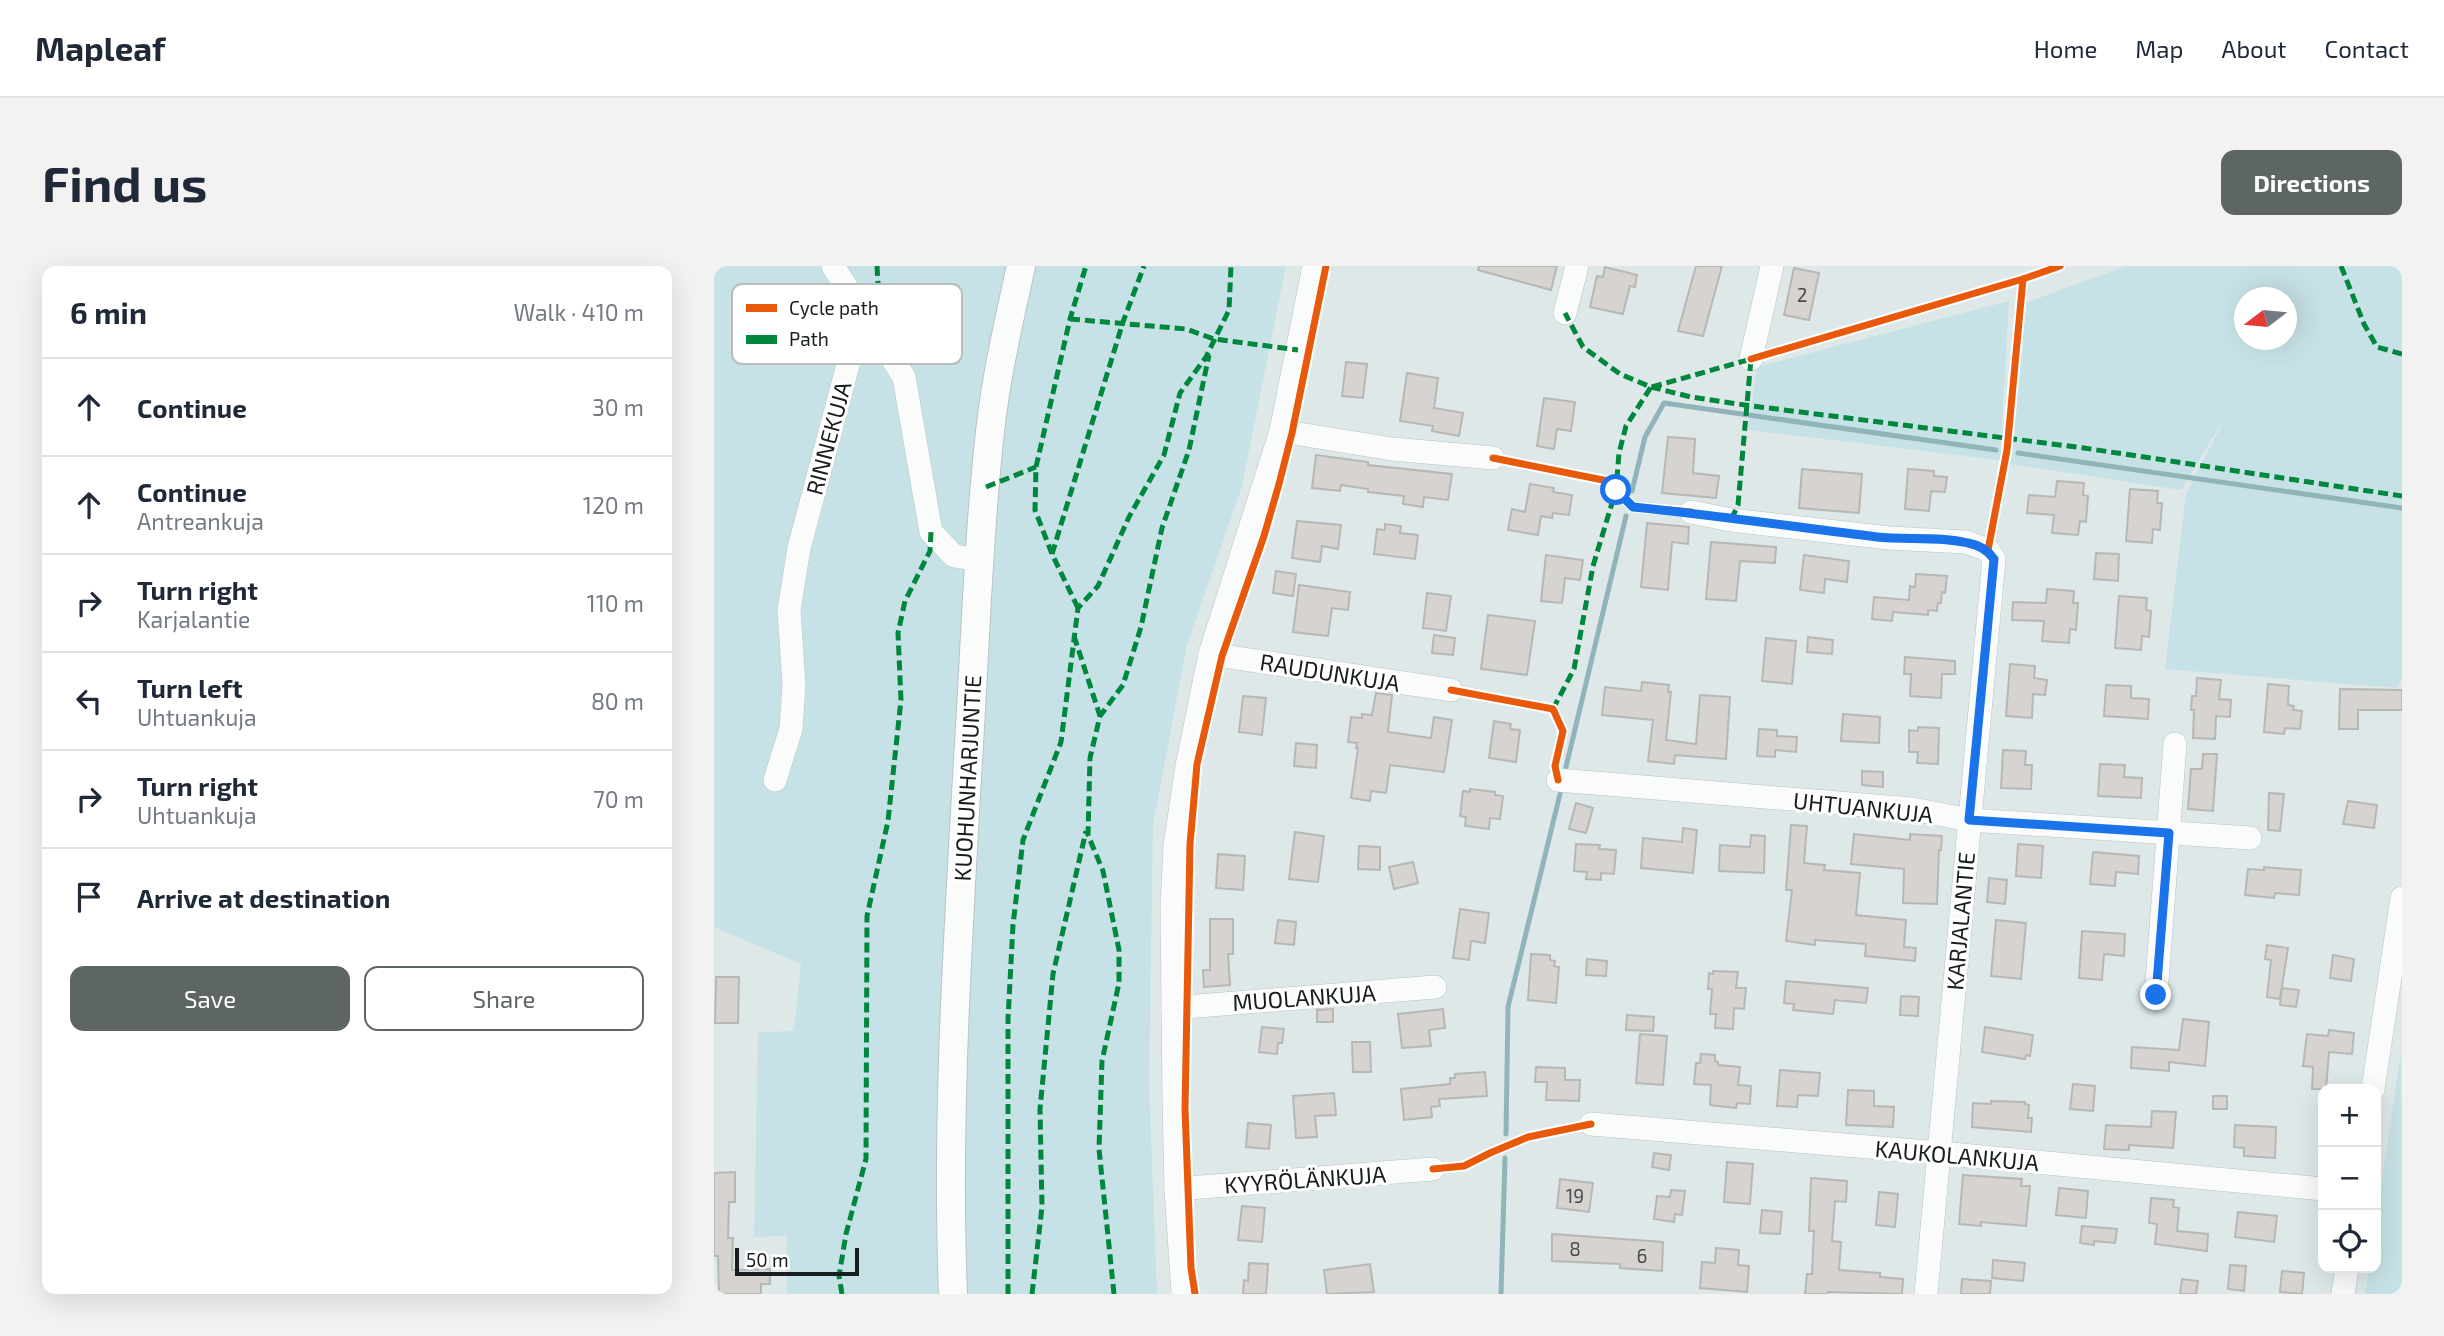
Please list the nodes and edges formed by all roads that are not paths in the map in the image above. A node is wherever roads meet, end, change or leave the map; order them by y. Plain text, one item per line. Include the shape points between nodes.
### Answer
1 (833, 266) edge
2 (1021, 266) edge
3 (1314, 266) edge
4 (1577, 266) edge
5 (1772, 266) edge
6 (845, 284) edge
7 (1565, 313) dead end
8 (1751, 359) dead end
9 (848, 364) edge
10 (896, 364) edge
11 (1281, 431) junction
12 (1493, 458) dead end
13 (1691, 512) dead end
14 (980, 560) junction
15 (1210, 654) junction
16 (1451, 690) dead end
17 (2175, 744) dead end
18 (775, 780) dead end
19 (1558, 780) dead end
20 (1969, 820) junction
21 (2169, 833) junction
22 (2250, 838) dead end
23 (2402, 898) edge
24 (1435, 987) dead end
25 (2156, 995) dead end
26 (1173, 1007) junction
27 (2374, 1084) edge
28 (1591, 1124) dead end
29 (1940, 1153) junction
30 (1433, 1169) dead end
31 (1176, 1189) junction
32 (2318, 1189) edge
33 (2346, 1273) edge
34 (953, 1294) edge
35 (1184, 1294) edge
36 (1926, 1294) edge
37 (2343, 1294) edge

1 - 6 street
2 - 14 main road, KUOHUNHARJUNTIE via 990,433
3 - 11 street
4 - 7 street
5 - 8 street
9 - 18 street, RINNEKUJA via 799,548 789,610 794,685 791,729
10 - 14 street via 904,377 931,532 954,556
11 - 12 street via 1392,449
11 - 15 street
13 - 20 street, KARJALANTIE via 1889,538 1966,542 1988,550 1994,559
14 - 34 main road, KUOHUNHARJUNTIE via 950,1114
15 - 16 street, RAUDUNKUJA
15 - 26 street via 1186,766 1175,846
17 - 21 street
19 - 20 street, UHTUANKUJA via 1912,809
20 - 21 street, UHTUANKUJA
20 - 29 street, KARJALANTIE
21 - 22 street, UHTUANKUJA
21 - 25 street
23 - 27 street
24 - 26 street, MUOLANKUJA
26 - 31 street
28 - 29 street, KAUKOLANKUJA
29 - 32 street, KAUKOLANKUJA
29 - 36 street, KARJALANTIE
30 - 31 street, KYYRÖLÄNKUJA
31 - 35 street
33 - 37 street

